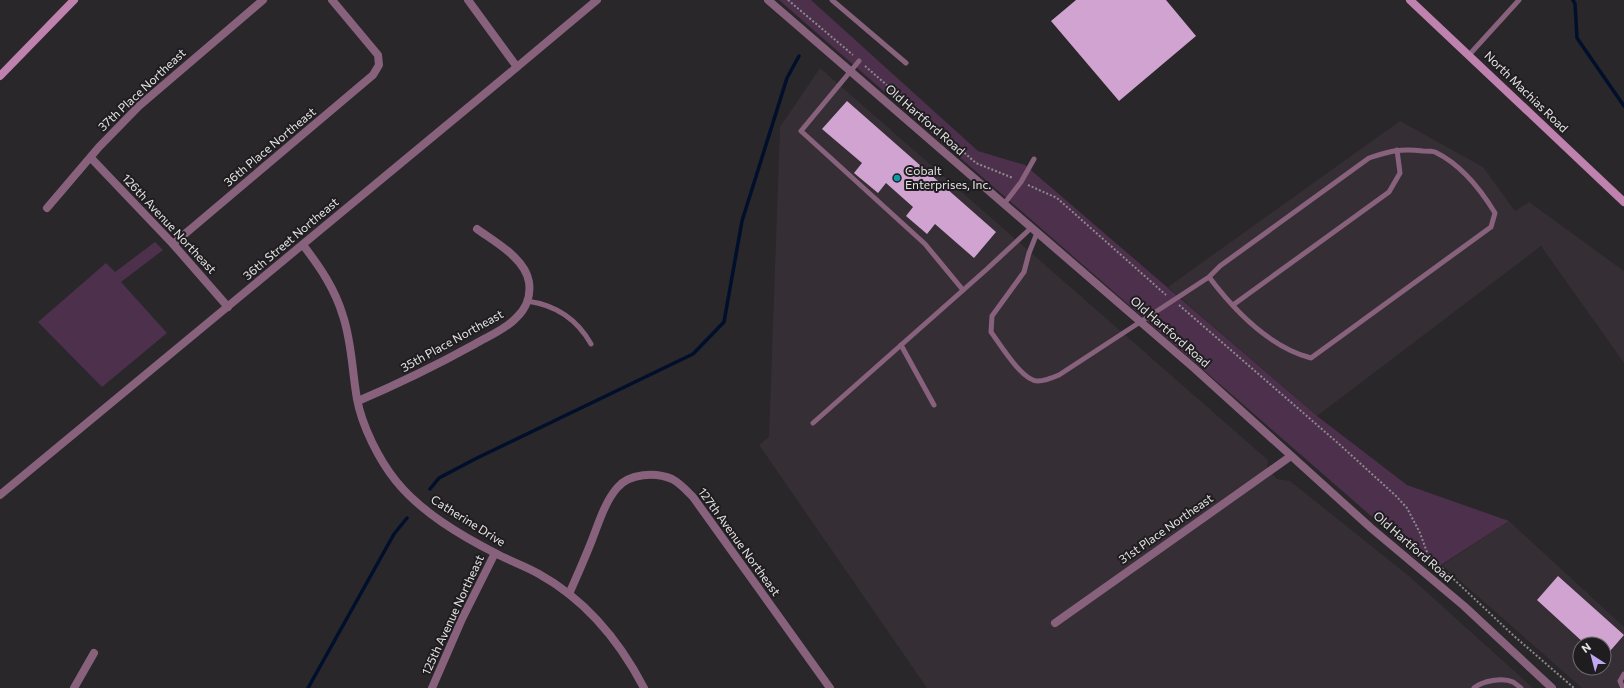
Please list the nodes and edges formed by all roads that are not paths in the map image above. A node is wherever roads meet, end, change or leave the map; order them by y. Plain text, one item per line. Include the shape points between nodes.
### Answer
1 (74, 0) edge
2 (263, 0) edge
3 (468, 0) edge
4 (597, 0) edge
5 (768, 0) edge
6 (832, 0) edge
7 (1410, 0) edge
8 (1519, 0) edge
9 (336, 1) edge
10 (1469, 55) junction
11 (860, 61) road end
12 (906, 62) dead end
13 (517, 67) junction
14 (850, 71) junction
15 (0, 76) edge
16 (1397, 150) junction
17 (91, 158) junction
18 (1034, 159) dead end
19 (1624, 202) edge
20 (1004, 204) junction
21 (47, 208) dead end
22 (477, 229) dead end
23 (1034, 230) junction
24 (173, 244) junction
25 (303, 245) junction
26 (1209, 277) junction
27 (963, 290) junction
28 (528, 301) junction
29 (1232, 305) junction
30 (228, 307) junction
31 (1141, 323) junction
32 (591, 344) dead end
33 (901, 345) junction
34 (358, 401) junction
35 (934, 405) dead end
36 (813, 423) dead end
37 (1291, 456) junction
38 (0, 496) edge
39 (495, 553) junction
40 (569, 594) junction
41 (1056, 623) dead end
42 (94, 653) dead end
43 (1624, 674) edge
44 (74, 688) edge
45 (432, 688) edge
46 (644, 688) edge
47 (830, 688) edge
48 (1474, 688) edge
49 (1520, 688) edge
50 (1552, 688) edge
51 (1623, 688) edge

1 - 15 main road
2 - 17 street, 37th Place Northeast via 139,106
3 - 13 street
4 - 13 street, 36th Street Northeast
5 - 14 street, Old Hartford Road
6 - 12 lane
7 - 10 main road, North Machias Road
8 - 10 lane
9 - 24 street, 36th Place Northeast via 378,55 379,65 373,75
10 - 19 main road, North Machias Road
11 - 14 lane
13 - 25 street, 36th Street Northeast
14 - 20 street, Old Hartford Road
14 - 27 lane via 801,131 925,244
16 - 26 lane via 1369,158 1220,266
16 - 29 lane via 1400,173 1389,192
16 - 29 lane via 1434,152 1454,164 1487,200 1495,213 1491,227 1311,358 1296,354 1279,344
17 - 21 street, 37th Place Northeast
17 - 24 street, 126th Avenue Northeast
18 - 20 lane
20 - 23 street, Old Hartford Road
22 - 28 street via 514,257 523,268 529,282
23 - 27 lane
23 - 31 street, Old Hartford Road
23 - 31 lane via 1024,272 992,316 991,332 1023,374 1036,381 1054,377
24 - 30 street, 126th Avenue Northeast
25 - 30 street, 36th Street Northeast
25 - 34 street, Catherine Drive via 320,267 334,292 343,316 351,346
26 - 29 lane
26 - 31 lane
27 - 33 lane
28 - 32 lane via 545,304 565,314 581,329
28 - 34 street, 35th Place Northeast via 516,319 501,329 414,376
30 - 38 street, 36th Street Northeast
31 - 37 street, Old Hartford Road
33 - 35 lane
33 - 36 lane
34 - 39 street, Catherine Drive via 368,432 382,459 412,498 432,516
37 - 41 street, 31st Place Northeast
37 - 50 street, Old Hartford Road via 1464,606
39 - 40 street, Catherine Drive via 539,574
39 - 45 street, 125th Avenue Northeast
40 - 46 street, Catherine Drive via 586,608 612,637 632,664
40 - 47 street, 127th Avenue Northeast via 603,512 618,486 629,479 646,474 672,479 693,497
42 - 44 street
43 - 51 lane via 1620,681
48 - 49 lane via 1478,684 1494,680 1512,681

